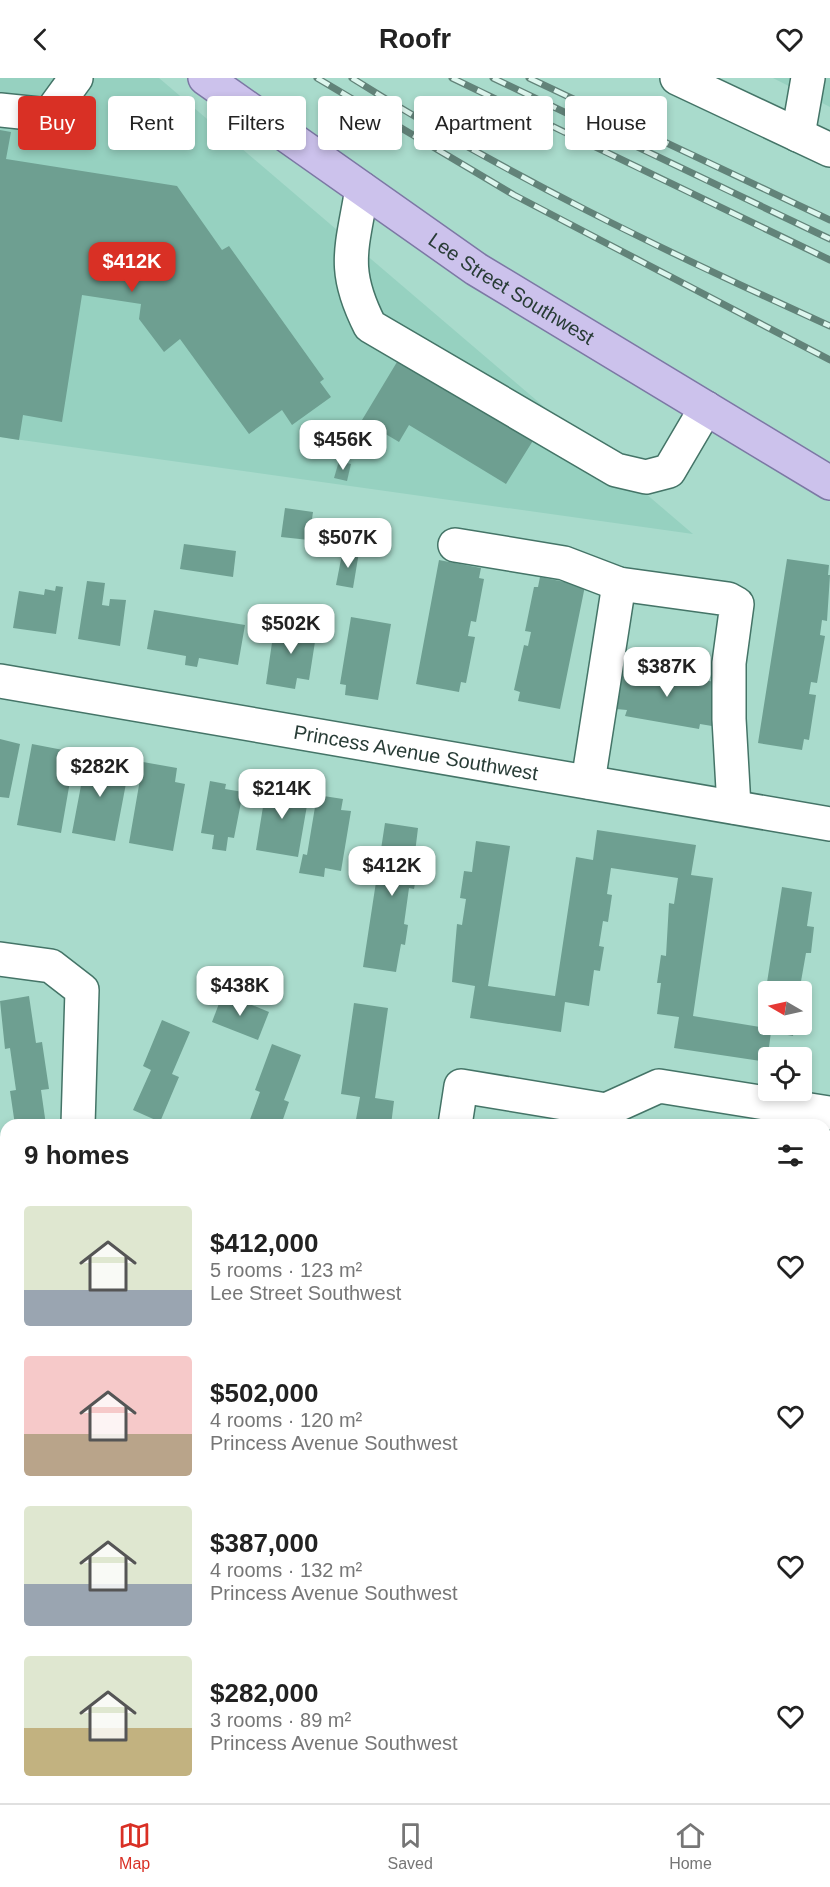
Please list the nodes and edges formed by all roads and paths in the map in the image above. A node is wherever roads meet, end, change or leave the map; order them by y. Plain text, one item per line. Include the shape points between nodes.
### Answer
1 (76, 78) edge
2 (205, 78) edge
3 (808, 78) edge
4 (691, 81) edge
5 (0, 110) edge
6 (798, 135) junction
7 (830, 150) edge
8 (362, 189) junction
9 (706, 408) junction
10 (830, 483) edge
11 (455, 545) dead end
12 (619, 584) junction
13 (0, 681) edge
14 (588, 782) junction
15 (734, 807) junction
16 (830, 824) edge
17 (0, 959) edge
18 (78, 1119) edge
19 (456, 1119) edge
20 (823, 1119) edge

1 - 5 street via 49,115
2 - 8 main road, Lee Street Southwest
3 - 6 street
4 - 6 street
6 - 7 street
8 - 9 main road, Lee Street Southwest via 476,269
8 - 9 street via 349,265 356,298 370,326 616,470 646,477 669,471
9 - 10 main road, Lee Street Southwest
11 - 12 street via 564,563
12 - 14 street
12 - 15 street via 728,599 737,604 729,663
13 - 14 street, Princess Avenue Southwest
14 - 15 street, Princess Avenue Southwest
15 - 16 street, Princess Avenue Southwest
17 - 18 street via 51,966 82,990
19 - 20 street via 461,1086 606,1110 659,1086

